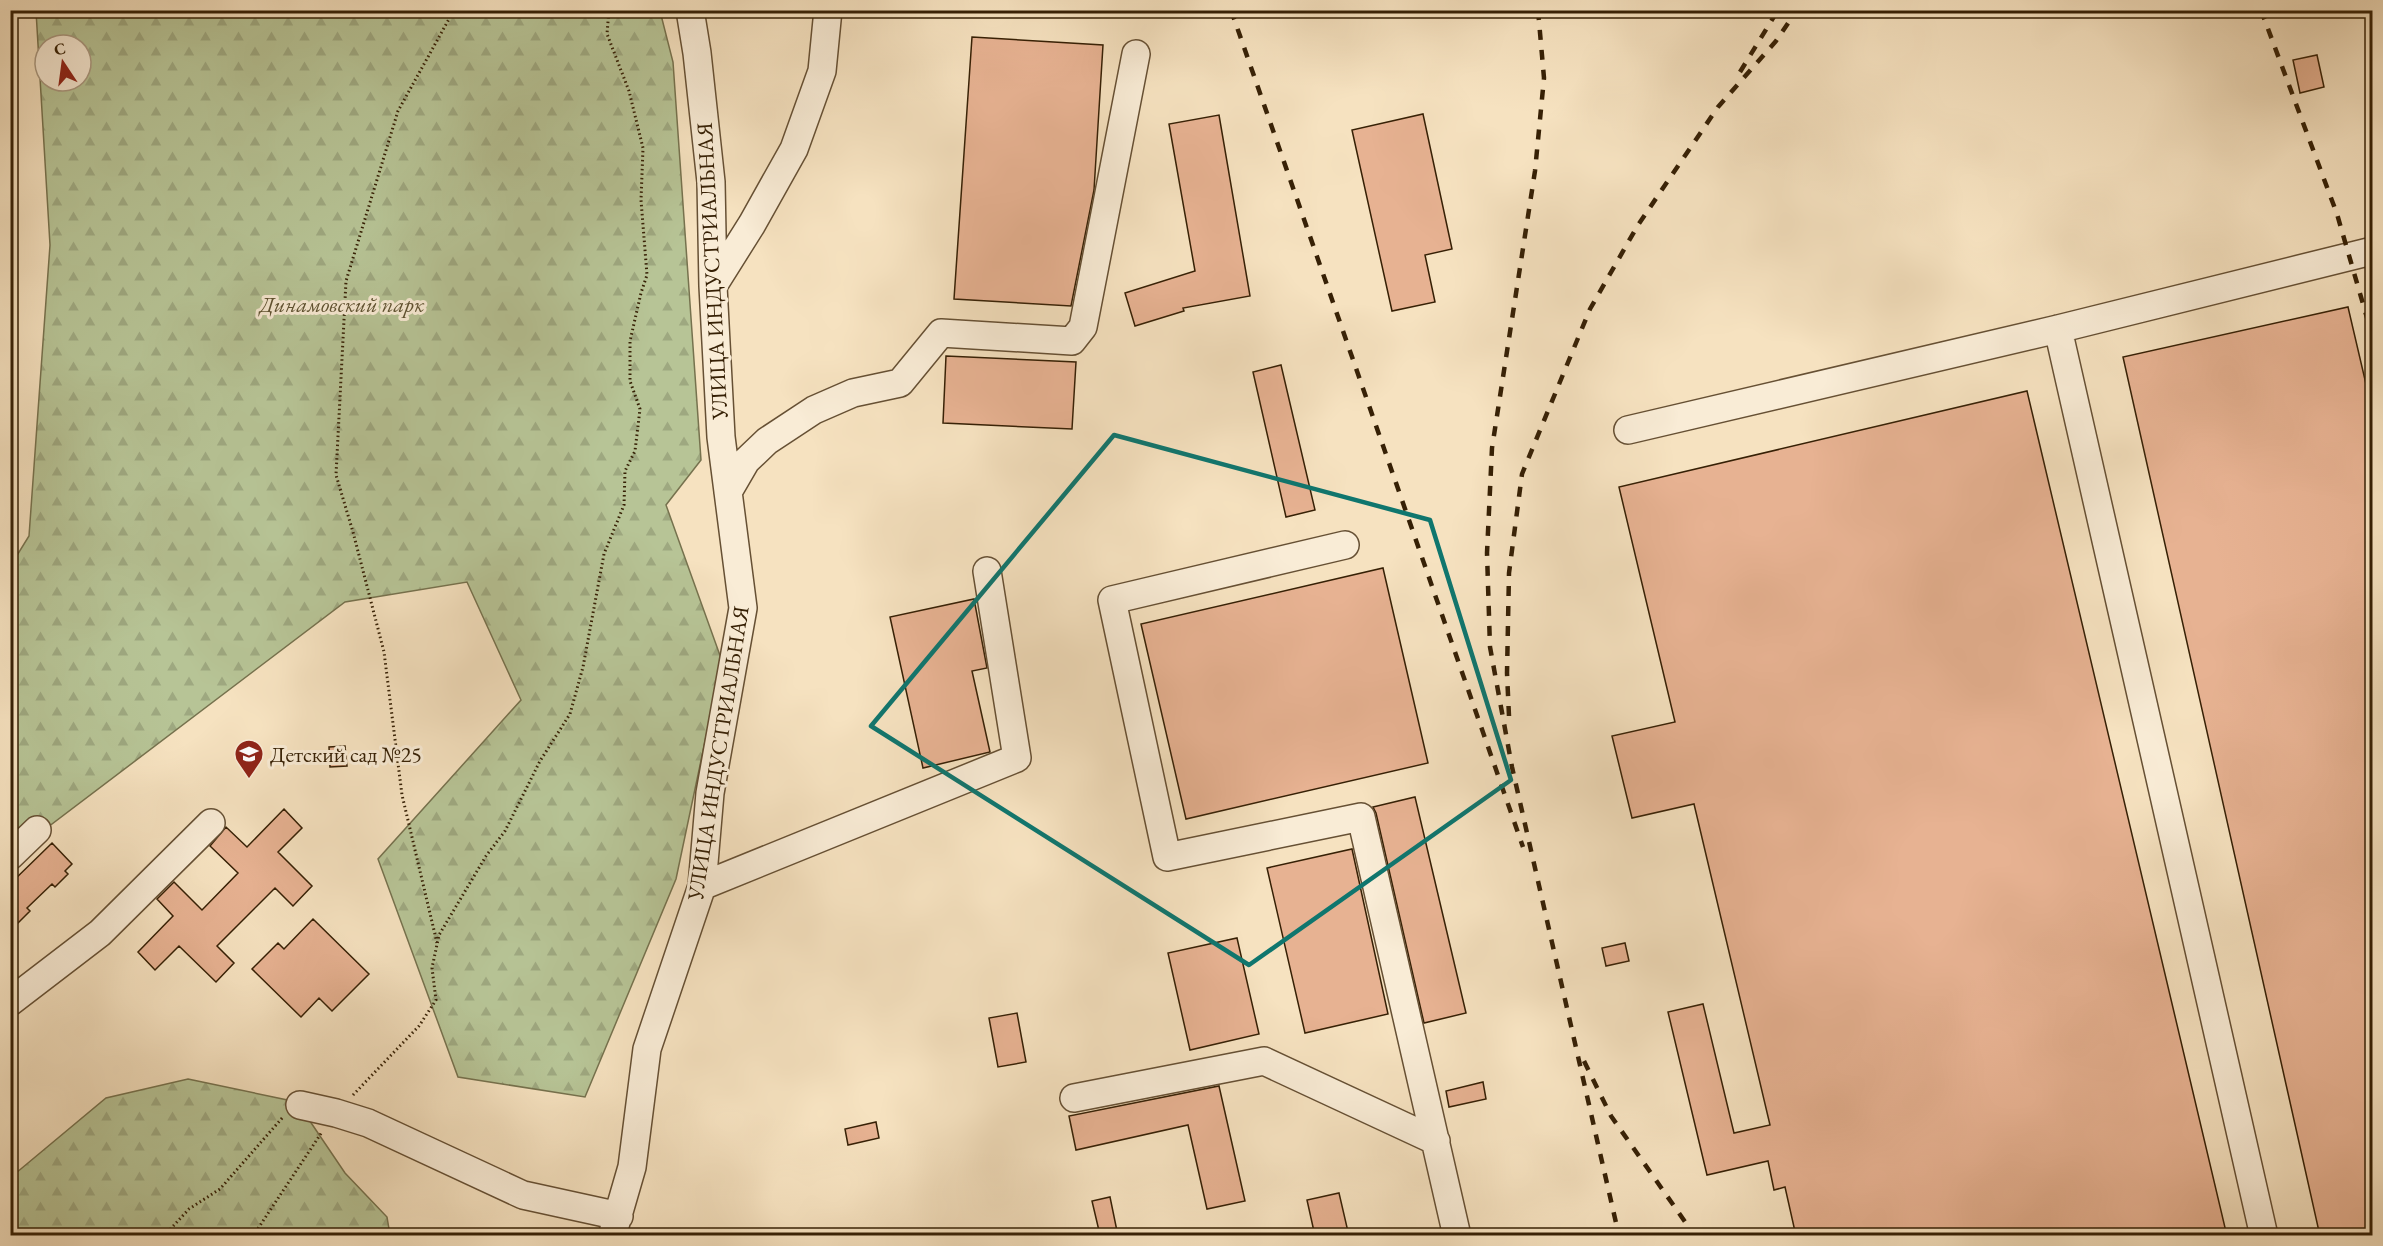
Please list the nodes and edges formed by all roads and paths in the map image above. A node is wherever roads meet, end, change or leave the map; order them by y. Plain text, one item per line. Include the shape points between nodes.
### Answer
1 (453, 10) edge
2 (609, 10) edge
3 (690, 10) edge
4 (828, 10) edge
5 (1136, 54) dead end
6 (2373, 251) edge
7 (713, 286) junction
8 (2058, 329) junction
9 (1628, 430) dead end
10 (728, 492) junction
11 (1345, 545) dead end
12 (987, 571) dead end
13 (211, 823) dead end
14 (37, 830) dead end
15 (10, 856) edge
16 (702, 886) junction
17 (437, 945) junction
18 (10, 1002) edge
19 (1074, 1098) dead end
20 (300, 1105) joint
21 (336, 1113) junction
22 (1436, 1142) junction
23 (616, 1226) edge
24 (164, 1236) edge
25 (253, 1236) edge
26 (1457, 1236) edge
27 (2264, 1236) edge

1 - 17 path via 398,111 346,281 336,475 384,652 402,795
2 - 17 path via 607,34 629,91 643,148 641,200 647,276 630,341 630,381 640,410 635,452 625,471 624,505 604,554 570,714 540,761 505,831 439,935
3 - 7 lane, УЛИЦА ИНДУСТРИАЛЬНАЯ via 711,182
4 - 7 lane via 822,71 794,148
5 - 10 lane via 1083,327 1072,341 942,333 900,383 853,393 814,410 767,441 746,461
6 - 8 lane
7 - 10 lane, УЛИЦА ИНДУСТРИАЛЬНАЯ
8 - 9 lane
8 - 27 lane
10 - 16 lane, УЛИЦА ИНДУСТРИАЛЬНАЯ via 743,608 710,793
11 - 22 lane via 1112,600 1167,857 1361,817
12 - 16 lane via 1017,758
13 - 18 lane via 100,933
14 - 15 lane
16 - 23 lane, УЛИЦА ИНДУСТРИАЛЬНАЯ via 647,1049 632,1167
17 - 21 path via 432,968 436,1000 419,1026
19 - 22 lane via 1264,1060
20 - 21 lane
20 - 24 path via 279,1121 220,1189 189,1209
21 - 23 lane via 368,1123 523,1195
21 - 25 path
22 - 26 lane

